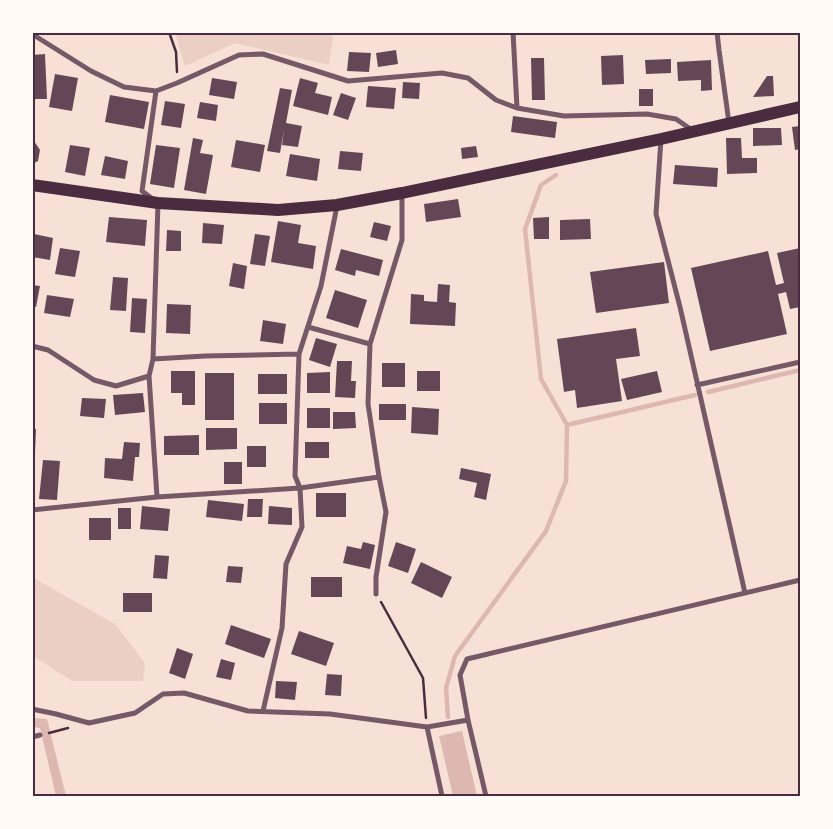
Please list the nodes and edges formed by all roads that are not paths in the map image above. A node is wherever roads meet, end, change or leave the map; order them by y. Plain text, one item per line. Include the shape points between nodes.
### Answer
1 (513, 32) edge
2 (717, 32) edge
3 (32, 34) edge
4 (156, 91) junction
5 (800, 107) edge
6 (517, 108) junction
7 (730, 123) junction
8 (694, 132) junction
9 (661, 139) junction
10 (33, 186) edge
11 (402, 193) junction
12 (158, 203) junction
13 (337, 205) junction
14 (308, 327) junction
15 (370, 344) junction
16 (32, 346) edge
17 (299, 354) junction
18 (152, 359) junction
19 (800, 362) edge
20 (149, 376) junction
21 (697, 385) junction
22 (379, 477) junction
23 (300, 488) junction
24 (157, 497) junction
25 (32, 510) edge
26 (800, 580) edge
27 (745, 593) junction
28 (376, 594) road end
29 (32, 709) edge
30 (263, 711) junction
31 (468, 720) junction
32 (426, 727) junction
33 (40, 735) dead end
34 (32, 736) edge
35 (442, 796) edge
36 (486, 796) edge

1 - 6 street
2 - 7 street
3 - 4 street via 91,71 124,86
4 - 6 street via 239,55 263,54 348,81 442,72 468,78 496,100
4 - 12 street via 142,191
5 - 7 main road
6 - 8 street via 564,116 647,114 676,119
7 - 8 main road
8 - 9 main road
9 - 11 main road
9 - 21 street via 656,214
10 - 12 main road
11 - 13 main road
11 - 15 street via 402,240
12 - 13 main road via 278,210
12 - 18 street
13 - 14 street via 322,286
14 - 15 street
14 - 17 street
15 - 22 street via 368,404
16 - 20 street via 48,350 94,380 116,386
17 - 18 street
17 - 23 street via 295,476
18 - 20 street
19 - 21 street
20 - 24 street
21 - 27 street
22 - 23 street
22 - 28 street via 386,512
23 - 24 street
23 - 30 street via 302,527 286,564 282,628
24 - 25 street
26 - 27 street
27 - 31 street via 467,659 460,675
29 - 30 street via 89,724 135,714 163,694 184,693 248,711
30 - 32 street via 330,714
31 - 32 street
31 - 36 street
32 - 35 street
33 - 34 street

